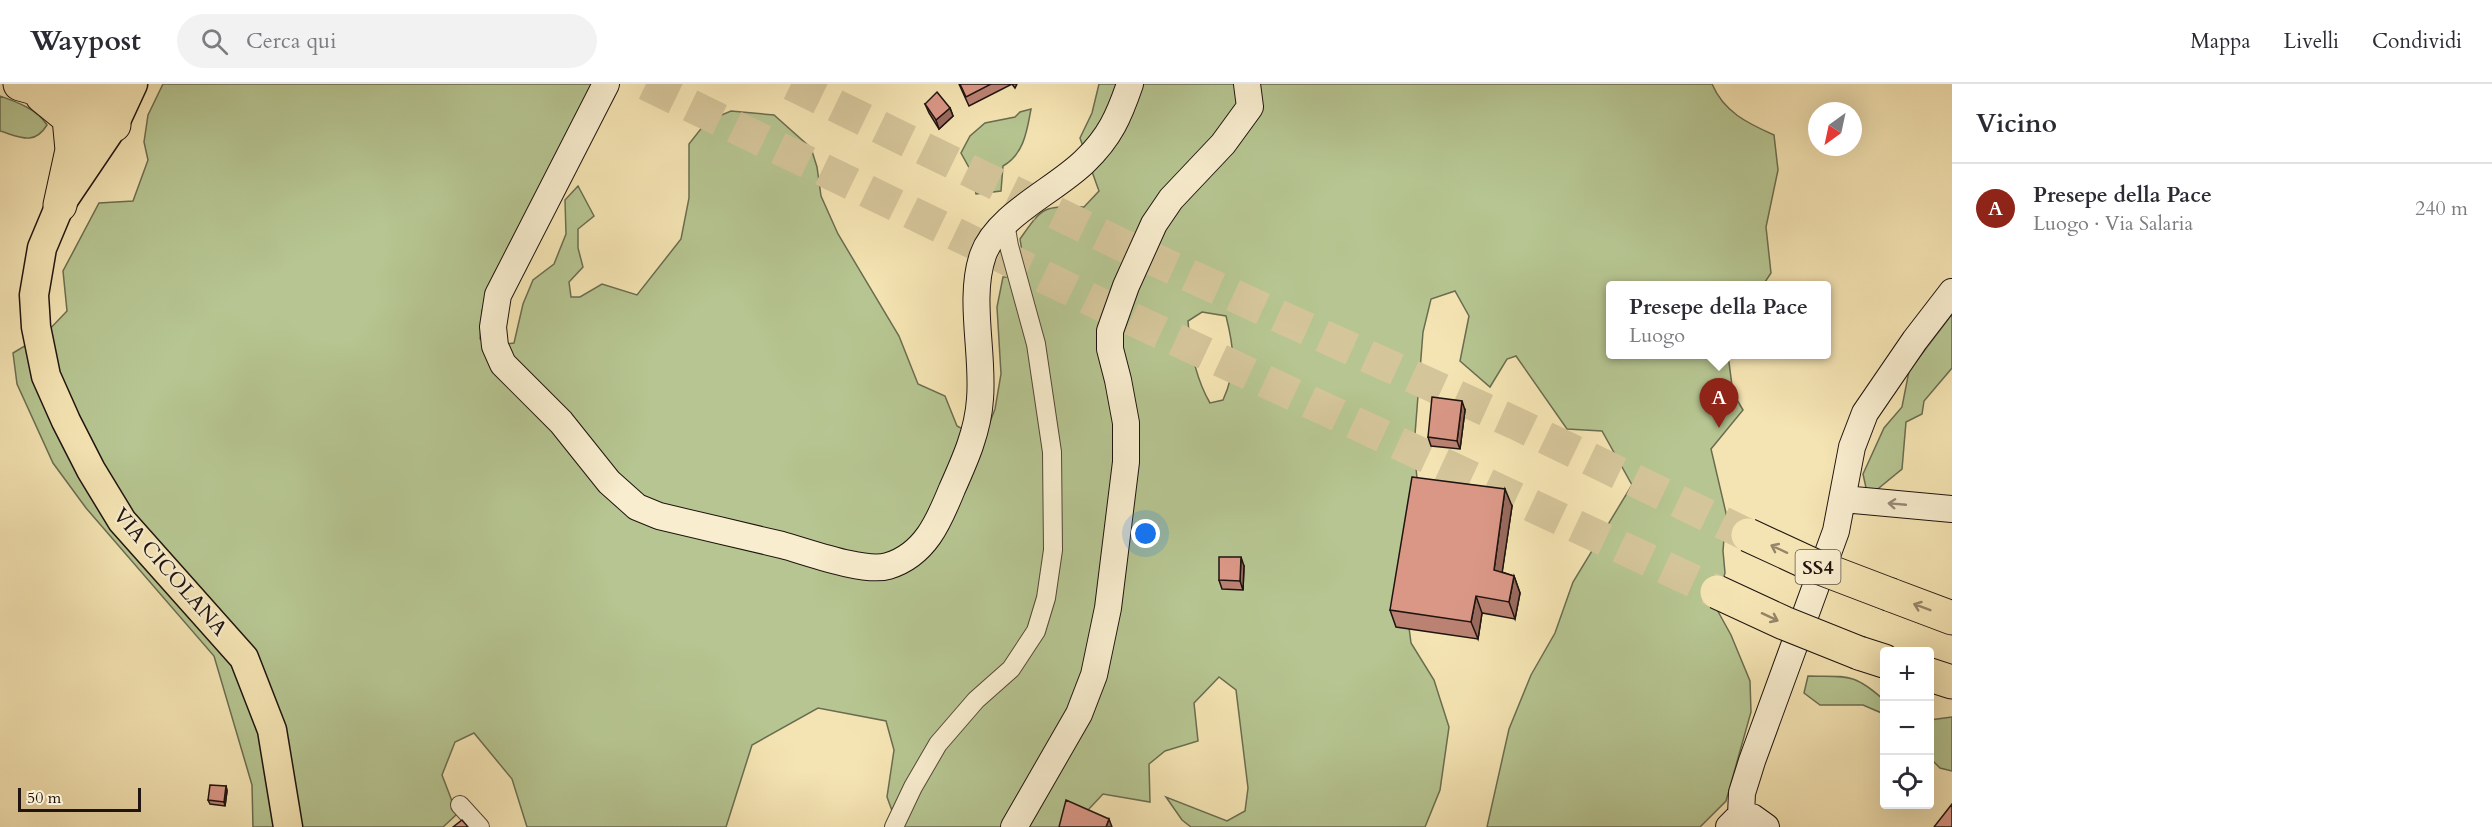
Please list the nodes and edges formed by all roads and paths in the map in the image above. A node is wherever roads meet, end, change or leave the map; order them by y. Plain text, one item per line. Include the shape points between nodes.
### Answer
1 (118, 84) edge
2 (133, 84) edge
3 (606, 84) edge
4 (1130, 84) edge
5 (1247, 84) edge
6 (26, 87) edge
7 (72, 108) junction
8 (114, 125) junction
9 (60, 205) junction
10 (1005, 223) junction
11 (1952, 292) edge
12 (1843, 499) junction
13 (1952, 509) edge
14 (1748, 535) tunnel mouth
15 (1717, 592) tunnel mouth
16 (1952, 618) edge
17 (1872, 657) edge
18 (1934, 677) edge
19 (1952, 682) edge
20 (460, 805) dead end
21 (1735, 821) edge
22 (288, 827) edge
23 (480, 827) edge
24 (894, 827) edge
25 (1014, 827) edge
26 (1766, 827) edge

1 - 7 highway
2 - 8 main road, VIA CICOLANA
3 - 10 street via 498,295 493,327 495,346 503,364 561,422 609,482 637,507 659,516 873,567 887,567 914,552 928,540 941,516 973,441 981,398 979,268 983,252
4 - 10 street via 1112,130 1102,144
5 - 25 street via 1250,107 1154,224 1110,331 1110,349 1126,423 1126,462 1108,608 1094,675 1079,714
6 - 7 highway
7 - 8 highway via 96,105
7 - 9 highway via 72,150
8 - 9 main road, VIA CICOLANA
9 - 22 main road, VIA CICOLANA via 42,248 34,295 46,376 91,470 122,521 244,658 272,730
10 - 24 street via 1036,344 1052,452 1053,550 1046,598 1036,631 1011,669 976,700 938,744
11 - 12 street via 1914,340 1865,414 1852,447
13 -> 12 street
12 - 21 street via 1836,531 1752,761
16 -> 14 highway, SS4, bridge via 1815,566
15 -> 17 highway, bridge
18 - 19 highway
20 - 23 street
21 - 26 street via 1752,817

